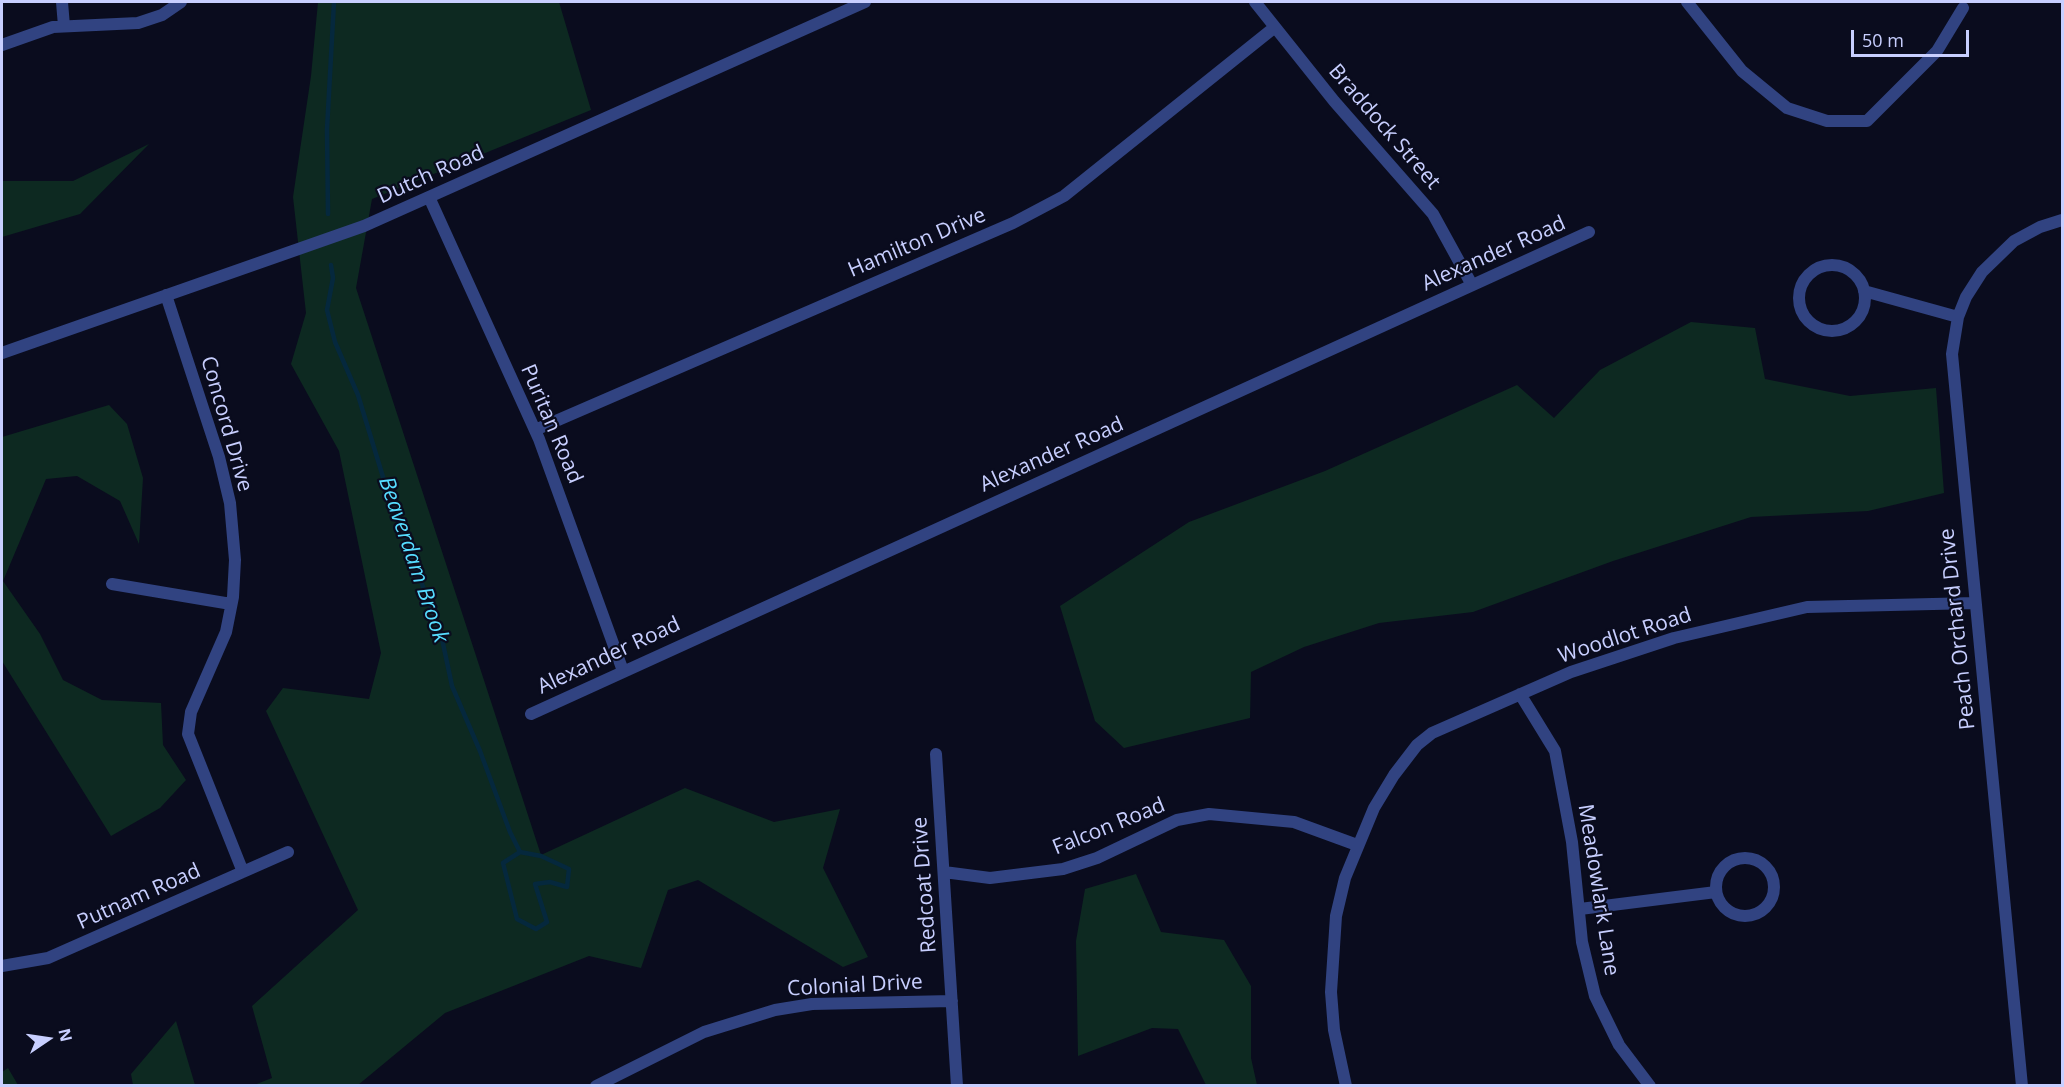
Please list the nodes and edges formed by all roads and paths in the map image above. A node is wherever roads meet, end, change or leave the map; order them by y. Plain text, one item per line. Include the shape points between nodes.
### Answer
1 (62, 2) edge
2 (181, 2) edge
3 (865, 2) edge
4 (1255, 2) edge
5 (1687, 2) edge
6 (1964, 8) dead end
7 (64, 26) junction
8 (1275, 27) junction
9 (2, 45) edge
10 (429, 197) junction
11 (2062, 220) edge
12 (1588, 232) dead end
13 (1472, 285) junction
14 (1864, 291) junction
15 (166, 295) junction
16 (1958, 317) junction
17 (2, 353) edge
18 (535, 430) junction
19 (112, 584) dead end
20 (1975, 603) junction
21 (231, 604) junction
22 (624, 671) junction
23 (1520, 694) junction
24 (531, 714) dead end
25 (936, 754) dead end
26 (1357, 845) junction
27 (288, 852) dead end
28 (243, 872) junction
29 (944, 872) junction
30 (1716, 892) junction
31 (1580, 909) junction
32 (2, 966) edge
33 (952, 1001) junction
34 (596, 1086) edge
35 (957, 1086) edge
36 (1347, 1086) edge
37 (1650, 1086) edge
38 (2022, 1086) edge

1 - 7 street
2 - 7 street via 162,15 138,23
3 - 10 street, Dutch Road
4 - 8 street, Braddock Street
5 - 6 street via 1742,71 1787,108 1827,121 1867,121 1936,51
7 - 9 street
8 - 13 street, Braddock Street via 1433,214
8 - 18 street, Hamilton Drive via 1064,196 1013,223
10 - 15 street, Dutch Road via 363,226
10 - 18 street, Puritan Road
11 - 16 street, Peach Orchard Drive via 2026,234 1996,256 1973,284
12 - 13 street, Alexander Road
13 - 22 street, Alexander Road
14 - 14 street via 1854,273 1835,265 1825,266 1807,276 1799,295 1800,305 1804,315 1819,328 1840,330 1859,317
14 - 16 street
15 - 17 street, Dutch Road
15 - 21 street, Concord Drive via 219,457 230,503 235,560
16 - 20 street, Peach Orchard Drive via 1953,369
18 - 22 street, Puritan Road
19 - 21 street
20 - 23 street, Woodlot Road via 1807,607 1664,641 1571,672
20 - 38 street, Peach Orchard Drive
21 - 28 street, Concord Drive via 226,632 191,712 188,734
22 - 24 street, Alexander Road
23 - 26 street, Woodlot Road via 1432,733 1417,745 1374,808
23 - 31 street, Meadowlark Lane via 1555,751
25 - 29 street, Redcoat Drive
26 - 29 street, Falcon Road via 1294,822 1209,814 1177,820 1097,858 1064,869 990,878
26 - 36 street, Woodlot Road via 1339,906 1332,953 1334,1030
27 - 28 street, Putnam Road
28 - 32 street, Putnam Road via 48,958
29 - 33 street, Redcoat Drive
30 - 30 street via 1731,912 1751,915 1760,912 1772,898 1773,880 1764,865 1753,859 1736,860 1721,870
30 - 31 street
31 - 37 street, Meadowlark Lane via 1582,942 1595,996 1619,1045
33 - 34 street, Colonial Drive via 812,1004 775,1010 704,1032
33 - 35 street, Redcoat Drive

